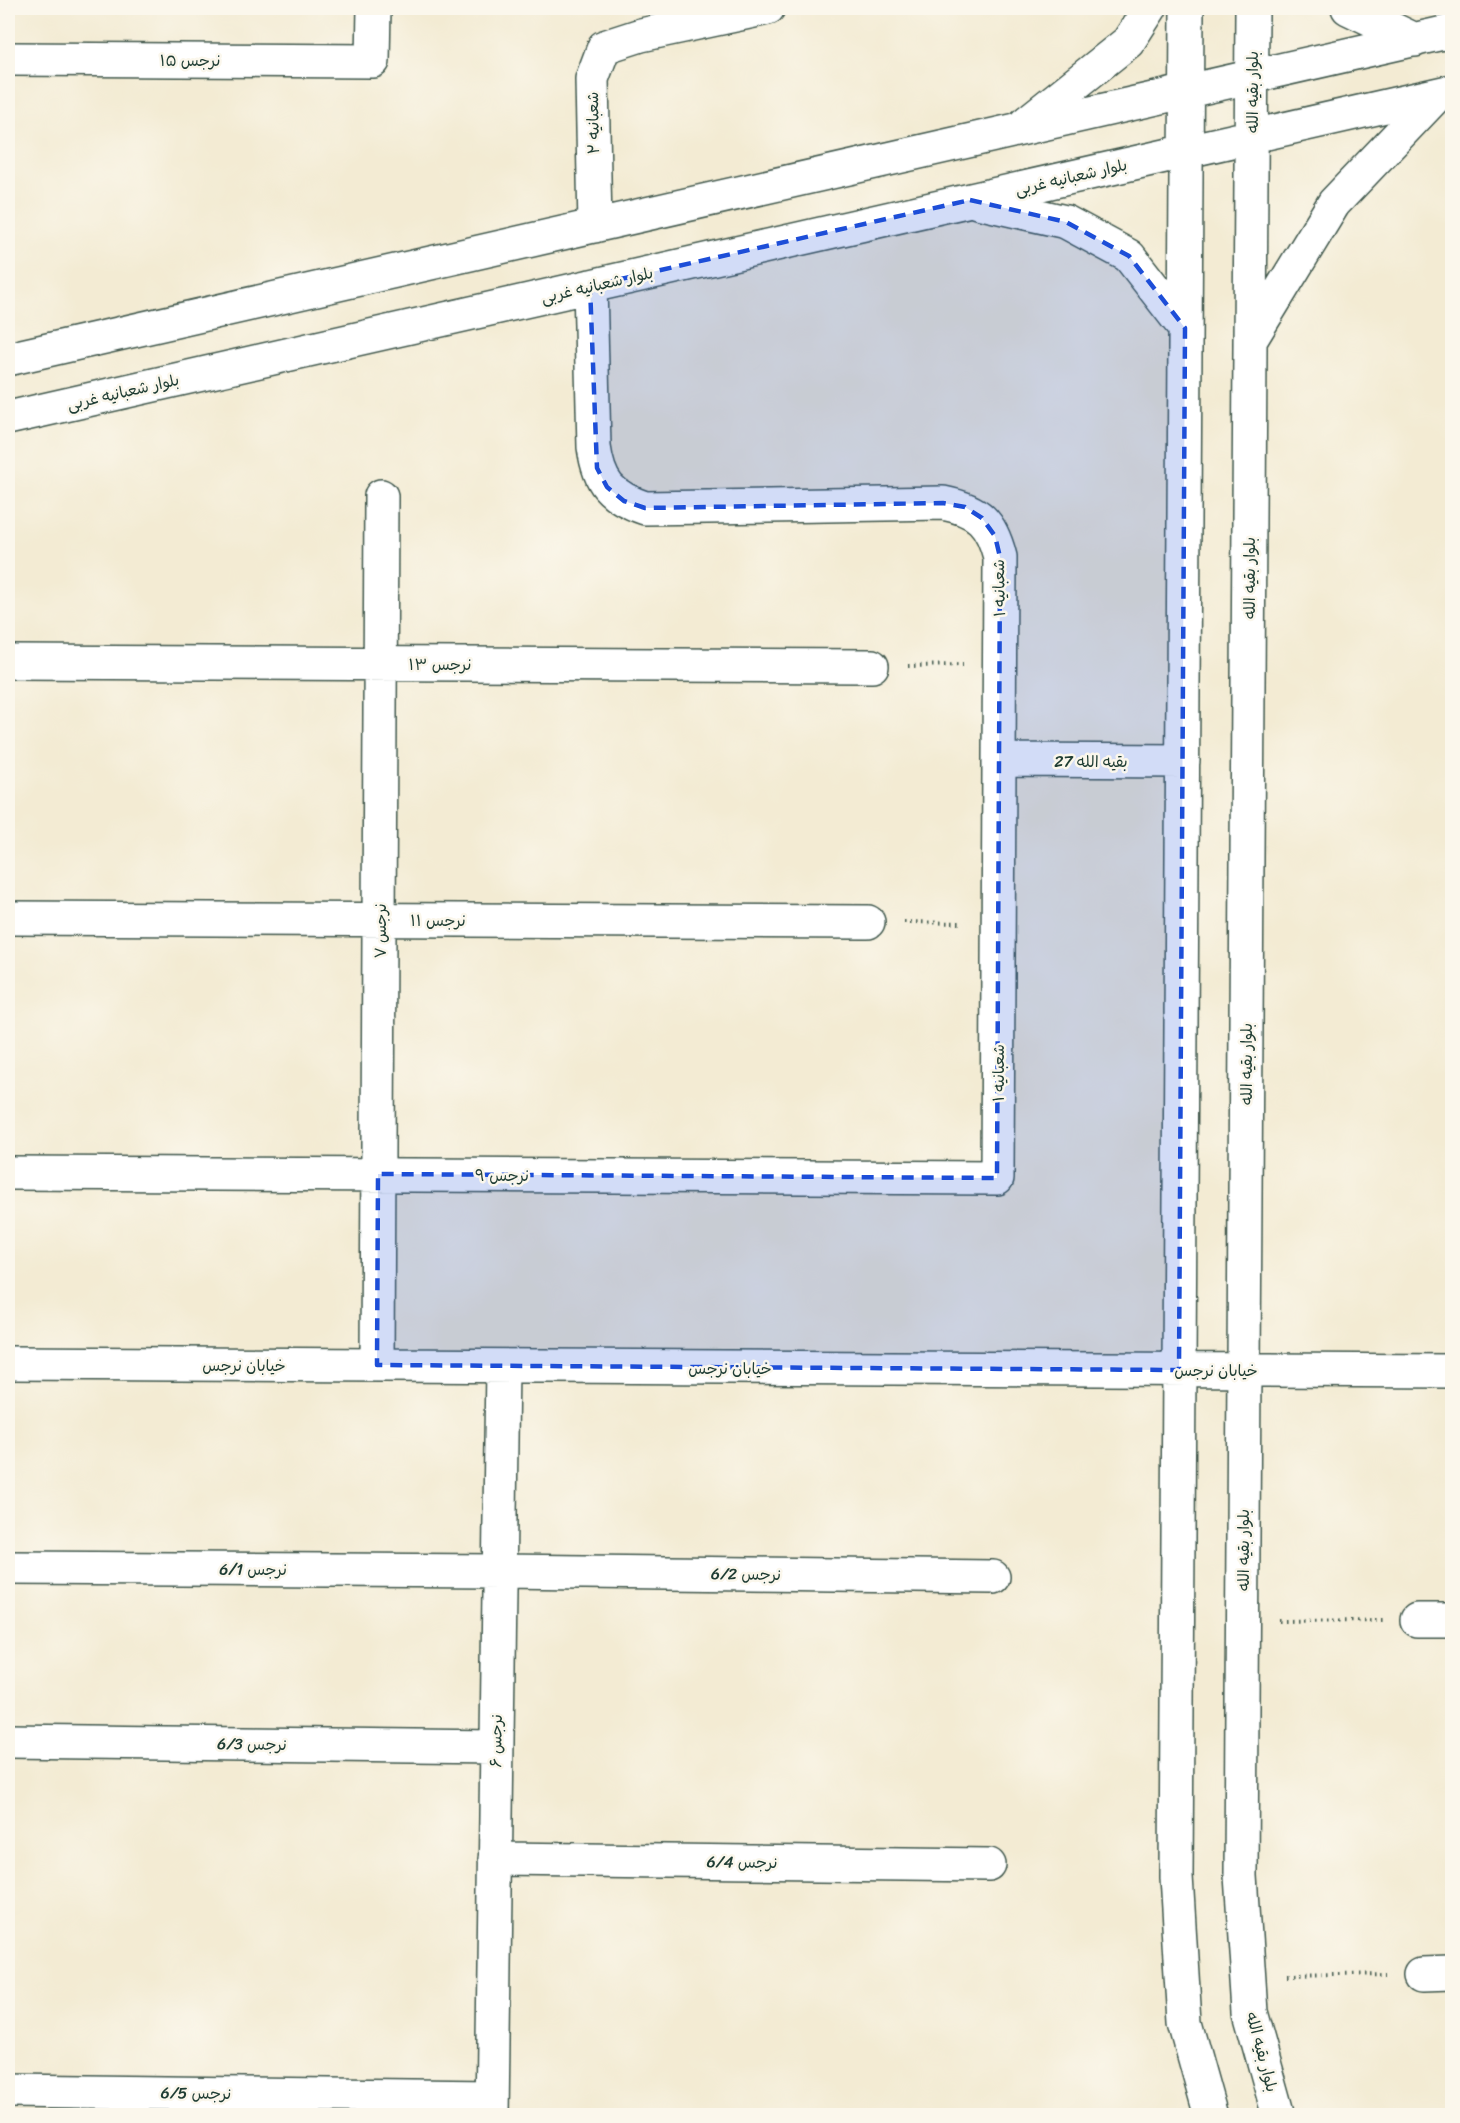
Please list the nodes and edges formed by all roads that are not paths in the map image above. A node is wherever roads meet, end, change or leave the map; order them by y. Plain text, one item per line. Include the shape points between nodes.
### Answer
1 (374, 8) edge
2 (768, 8) edge
3 (1150, 8) edge
4 (1187, 8) edge
5 (1252, 8) edge
6 (1348, 8) edge
7 (1452, 31) edge
8 (1415, 40) junction
9 (8, 59) edge
10 (1252, 77) junction
11 (1186, 92) junction
12 (1445, 93) edge
13 (1018, 130) junction
14 (1252, 136) junction
15 (1186, 151) junction
16 (970, 200) junction
17 (595, 226) junction
18 (590, 286) junction
19 (1185, 328) junction
20 (1250, 341) junction
21 (8, 359) edge
22 (8, 418) edge
23 (381, 496) dead end
24 (8, 662) edge
25 (381, 664) junction
26 (873, 666) road end
27 (999, 760) junction
28 (1183, 761) junction
29 (8, 918) edge
30 (380, 920) junction
31 (868, 922) road end
32 (8, 1173) edge
33 (378, 1174) junction
34 (997, 1178) joint
35 (8, 1363) edge
36 (377, 1365) junction
37 (502, 1366) junction
38 (1179, 1370) junction
39 (1244, 1370) junction
40 (1452, 1371) edge
41 (8, 1568) edge
42 (499, 1570) junction
43 (993, 1577) dead end
44 (1416, 1620) road end
45 (1452, 1620) edge
46 (8, 1741) edge
47 (496, 1747) junction
48 (495, 1859) junction
49 (988, 1865) dead end
50 (8, 2091) edge
51 (492, 2106) edge
52 (1212, 2115) edge
53 (1279, 2115) edge

1 - 9 street, نرجس ۱۵ via 373,61
2 - 17 street, شعبانیه ۲ via 641,35 604,47 592,79
3 - 13 street via 1128,42
4 - 11 street
5 - 10 street, بلوار بقیه الله
6 - 8 street
7 - 8 street
8 - 10 street
10 - 11 street
10 - 14 street, بلوار بقیه الله
11 - 13 street
11 - 15 street
12 - 14 street
12 - 20 street via 1334,203
13 - 17 street
14 - 15 street, بلوار شعبانیه غربی
14 - 20 street, بلوار بقیه الله
15 - 16 street, بلوار شعبانیه غربی
15 - 19 street
16 - 18 street, بلوار شعبانیه غربی
16 - 19 street via 1066,222 1129,256
17 - 21 street
18 - 22 street, بلوار شعبانیه غربی
18 - 27 street, شعبانیه ۱ via 597,468 607,487 624,501 645,508 943,503 965,507 982,518 995,536 1000,557
19 - 28 street
20 - 39 street, بلوار بقیه الله
23 - 25 street, نرجس ۷
24 - 25 street, نرجس ۱۳
25 - 26 street, نرجس ۱۳
25 - 30 street, نرجس ۷
27 - 28 street, بقیه الله 27
27 - 34 street, شعبانیه ۱
28 - 38 street
29 - 30 street, نرجس ۱۱
30 - 31 street, نرجس ۱۱
30 - 33 street, نرجس ۷
32 - 33 street, نرجس ۹
33 - 34 street, نرجس ۹
33 - 36 street, نرجس ۷
35 - 36 street, خیابان نرجس
36 - 37 street, خیابان نرجس
37 - 38 street, خیابان نرجس
37 - 42 street, نرجس ۶
38 - 39 street, خیابان نرجس
38 - 52 street via 1176,1878 1185,2023
39 - 40 street, خیابان نرجس
39 - 53 street, بلوار بقیه الله via 1241,1876 1250,2012
41 - 42 street, نرجس 6/1
42 - 43 street, نرجس 6/2
42 - 47 street, نرجس ۶
44 - 45 street
46 - 47 street, نرجس 6/3
47 - 48 street, نرجس ۶
48 - 49 street, نرجس 6/4
48 - 51 street, نرجس ۶
50 - 51 street, نرجس 6/5

